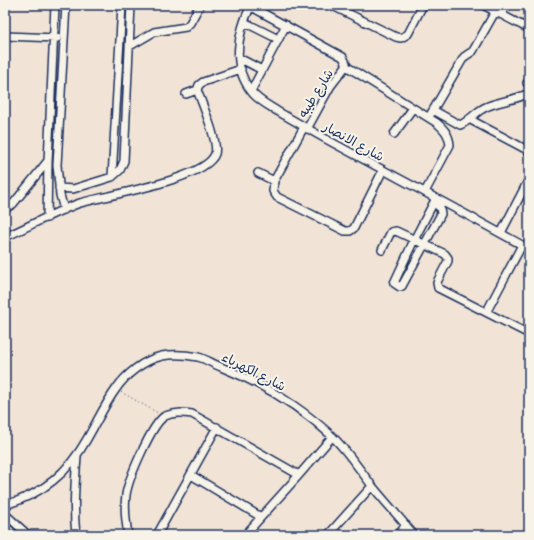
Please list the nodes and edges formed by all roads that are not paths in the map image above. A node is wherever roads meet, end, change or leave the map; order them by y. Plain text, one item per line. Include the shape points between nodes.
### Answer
1 (55, 5) edge
2 (66, 5) edge
3 (122, 5) edge
4 (131, 5) edge
5 (200, 5) edge
6 (331, 5) edge
7 (424, 5) edge
8 (483, 5) edge
9 (506, 5) edge
10 (251, 6) edge
11 (494, 10) edge
12 (244, 22) junction
13 (286, 25) junction
14 (529, 29) edge
15 (5, 36) edge
16 (53, 38) junction
17 (64, 38) junction
18 (278, 39) junction
19 (130, 46) junction
20 (239, 58) junction
21 (346, 66) junction
22 (241, 70) junction
23 (262, 70) junction
24 (51, 74) junction
25 (61, 74) junction
26 (197, 90) junction
27 (251, 91) junction
28 (529, 93) edge
29 (186, 94) dead end
30 (412, 108) junction
31 (433, 110) junction
32 (429, 118) junction
33 (469, 119) junction
34 (306, 128) junction
35 (394, 134) dead end
36 (529, 151) edge
37 (48, 162) junction
38 (383, 170) junction
39 (258, 172) dead end
40 (112, 177) junction
41 (529, 179) edge
42 (274, 184) junction
43 (59, 188) junction
44 (425, 192) junction
45 (435, 200) junction
46 (5, 209) edge
47 (64, 210) junction
48 (47, 218) junction
49 (501, 233) junction
50 (5, 237) edge
51 (414, 240) junction
52 (425, 244) junction
53 (522, 245) junction
54 (529, 249) edge
55 (382, 250) dead end
56 (487, 312) junction
57 (528, 332) edge
58 (217, 428) junction
59 (332, 437) junction
60 (77, 457) junction
61 (191, 475) junction
62 (299, 475) junction
63 (372, 486) junction
64 (5, 505) edge
65 (5, 514) edge
66 (261, 517) junction
67 (5, 526) edge
68 (406, 526) junction
69 (15, 535) edge
70 (28, 535) edge
71 (76, 535) edge
72 (128, 535) edge
73 (157, 535) edge
74 (245, 535) edge
75 (328, 535) edge
76 (398, 535) edge
77 (414, 535) edge

1 - 16 street
2 - 17 street
3 - 40 street
4 - 19 street
5 - 19 street via 186,27 154,32
6 - 7 street via 396,38 408,34
8 - 11 street
9 - 11 street
10 - 12 street, شارع الانصار
10 - 13 street, شارع طيبه
11 - 14 street
11 - 31 street via 473,51 464,57
12 - 18 street
12 - 20 street, شارع الانصار via 240,35
13 - 18 street
13 - 21 street, شارع طيبه via 343,57
15 - 16 street
16 - 17 street
16 - 24 street
17 - 25 street
18 - 23 street
19 - 40 street via 124,161 120,170
20 - 22 street, شارع الانصار
20 - 23 street
21 - 30 street
21 - 34 street, شارع طيبه via 330,87
22 - 26 street via 203,82
22 - 27 street, شارع الانصار
23 - 27 street
24 - 25 street
24 - 37 street
25 - 43 street via 57,164
26 - 29 street
26 - 47 street via 216,147 209,163 201,169 172,180
27 - 34 street, شارع الانصار via 262,101
28 - 33 street via 488,106
30 - 32 street
30 - 35 street
31 - 32 street
31 - 33 street via 457,124
32 - 44 street via 445,130 450,145
33 - 36 street
34 - 38 street, شارع الانصار
34 - 42 street, شارع طيبه
37 - 46 street via 13,204
37 - 48 street
38 - 42 street via 354,228 350,231 345,231 277,197 272,191
38 - 44 street, شارع الانصار
39 - 42 street
40 - 43 street via 73,189
41 - 49 street
43 - 47 street
44 - 45 street, شارع الانصار
45 - 49 street, شارع الانصار
45 - 51 street
45 - 52 street via 441,214
47 - 48 street
48 - 50 street
49 - 53 street, شارع الانصار
51 - 52 street
51 - 52 street via 394,283 400,287
51 - 55 street via 396,231 391,232
52 - 56 street via 448,258 437,283 438,288
53 - 54 street, شارع الانصار
53 - 56 street
56 - 57 street
58 - 61 street
58 - 62 street
58 - 72 street via 192,414 177,412 164,416 152,432 134,466 126,494 125,516
59 - 60 street, شارع الكهرباء via 280,397 233,372 198,358 162,356 138,367 116,388
59 - 62 street
59 - 63 street, شارع الكهرباء
60 - 64 street, شارع الكهرباء via 49,485
60 - 71 street, شارع الكهرباء via 74,490
61 - 66 street
61 - 73 street
62 - 66 street
63 - 68 street, شارع الكهرباء
63 - 75 street
65 - 70 street
66 - 74 street
67 - 69 street
68 - 76 street
68 - 77 street, شارع الكهرباء

